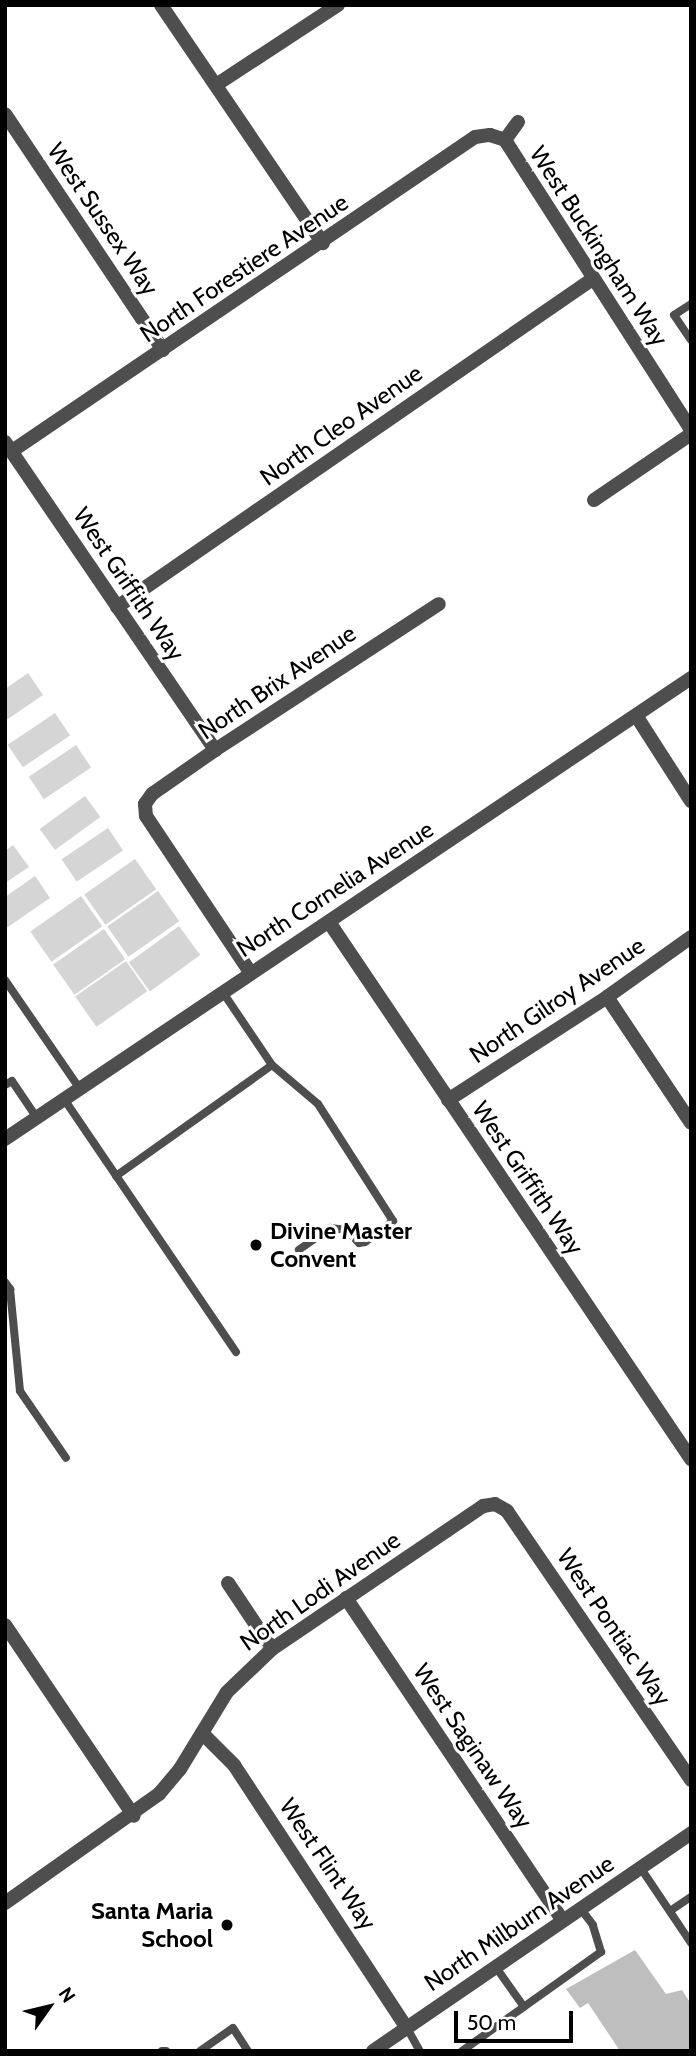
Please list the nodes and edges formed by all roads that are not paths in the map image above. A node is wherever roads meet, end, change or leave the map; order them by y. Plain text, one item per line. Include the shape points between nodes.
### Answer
1 (161, 5) edge
2 (338, 5) edge
3 (216, 85) junction
4 (5, 114) edge
5 (518, 122) dead end
6 (505, 140) junction
7 (323, 243) junction
8 (591, 280) junction
9 (691, 304) edge
10 (691, 340) edge
11 (163, 350) junction
12 (691, 432) edge
13 (8, 447) edge
14 (594, 500) dead end
15 (439, 604) dead end
16 (117, 607) junction
17 (691, 678) edge
18 (637, 717) junction
19 (215, 750) junction
20 (691, 801) edge
21 (329, 922) junction
22 (691, 937) edge
23 (250, 972) junction
24 (5, 980) edge
25 (222, 991) junction
26 (607, 997) junction
27 (272, 1065) junction
28 (5, 1085) edge
29 (80, 1089) junction
30 (64, 1099) junction
31 (448, 1100) junction
32 (37, 1118) junction
33 (691, 1123) edge
34 (5, 1139) edge
35 (116, 1176) junction
36 (299, 1250) dead end
37 (5, 1282) edge
38 (236, 1352) dead end
39 (66, 1458) dead end
40 (691, 1458) edge
41 (495, 1504) joint
42 (228, 1583) dead end
43 (346, 1598) junction
44 (5, 1625) edge
45 (272, 1648) junction
46 (202, 1733) junction
47 (691, 1780) edge
48 (134, 1816) junction
49 (691, 1833) edge
50 (640, 1867) junction
51 (691, 1897) edge
52 (5, 1903) edge
53 (580, 1907) junction
54 (670, 1911) junction
55 (562, 1920) junction
56 (691, 1942) edge
57 (495, 1966) junction
58 (524, 2007) junction
59 (407, 2028) junction
60 (200, 2051) edge
61 (248, 2051) edge
62 (373, 2051) edge
63 (420, 2051) edge
64 (462, 2051) edge

1 - 3 street
2 - 3 street
3 - 7 street
4 - 11 street, West Sussex Way
5 - 6 street, West Buckingham Way
6 - 7 street, North Forestiere Avenue via 475,137
6 - 8 street, West Buckingham Way
7 - 11 street, North Forestiere Avenue
8 - 12 street, West Buckingham Way
8 - 16 street, North Cleo Avenue
9 - 10 lane via 674,316
11 - 13 street, North Forestiere Avenue
12 - 14 street
13 - 16 street, West Griffith Way
15 - 19 street, North Brix Avenue
16 - 19 street, West Griffith Way
17 - 18 street, North Cornelia Avenue
18 - 20 street
18 - 21 street, North Cornelia Avenue
19 - 23 street, North Brix Avenue via 152,794 145,804 146,816
21 - 23 street, North Cornelia Avenue
21 - 31 street, West Griffith Way
22 - 26 street, North Gilroy Avenue
23 - 25 street, North Cornelia Avenue
24 - 29 lane
25 - 27 lane
25 - 29 street, North Cornelia Avenue
26 - 31 street, North Gilroy Avenue
26 - 33 street
27 - 35 lane
27 - 36 lane via 318,1104 393,1221 359,1243 347,1230 330,1228
28 - 32 lane via 12,1081
29 - 30 street, North Cornelia Avenue
30 - 32 street, North Cornelia Avenue
30 - 35 lane
31 - 40 street, West Griffith Way
32 - 34 street, North Cornelia Avenue
35 - 38 lane
37 - 39 lane via 10,1289 20,1391
41 - 43 street, North Lodi Avenue via 483,1506
41 - 47 street, West Pontiac Way via 507,1511
42 - 45 street
43 - 45 street, North Lodi Avenue
43 - 55 street, West Saginaw Way
44 - 48 street
45 - 46 street, North Lodi Avenue via 227,1692
46 - 48 street, North Lodi Avenue via 180,1769
46 - 59 street, West Flint Way via 234,1765
48 - 52 street, North Lodi Avenue
49 - 50 street, North Milburn Avenue
50 - 53 street, North Milburn Avenue
50 - 54 lane
51 - 54 lane
53 - 55 street, North Milburn Avenue
53 - 58 lane via 593,1925 601,1952
54 - 56 lane
55 - 57 street, North Milburn Avenue
57 - 58 lane
57 - 59 street, North Milburn Avenue
58 - 64 lane
59 - 62 street, North Milburn Avenue
59 - 63 lane
60 - 61 lane via 233,2028

